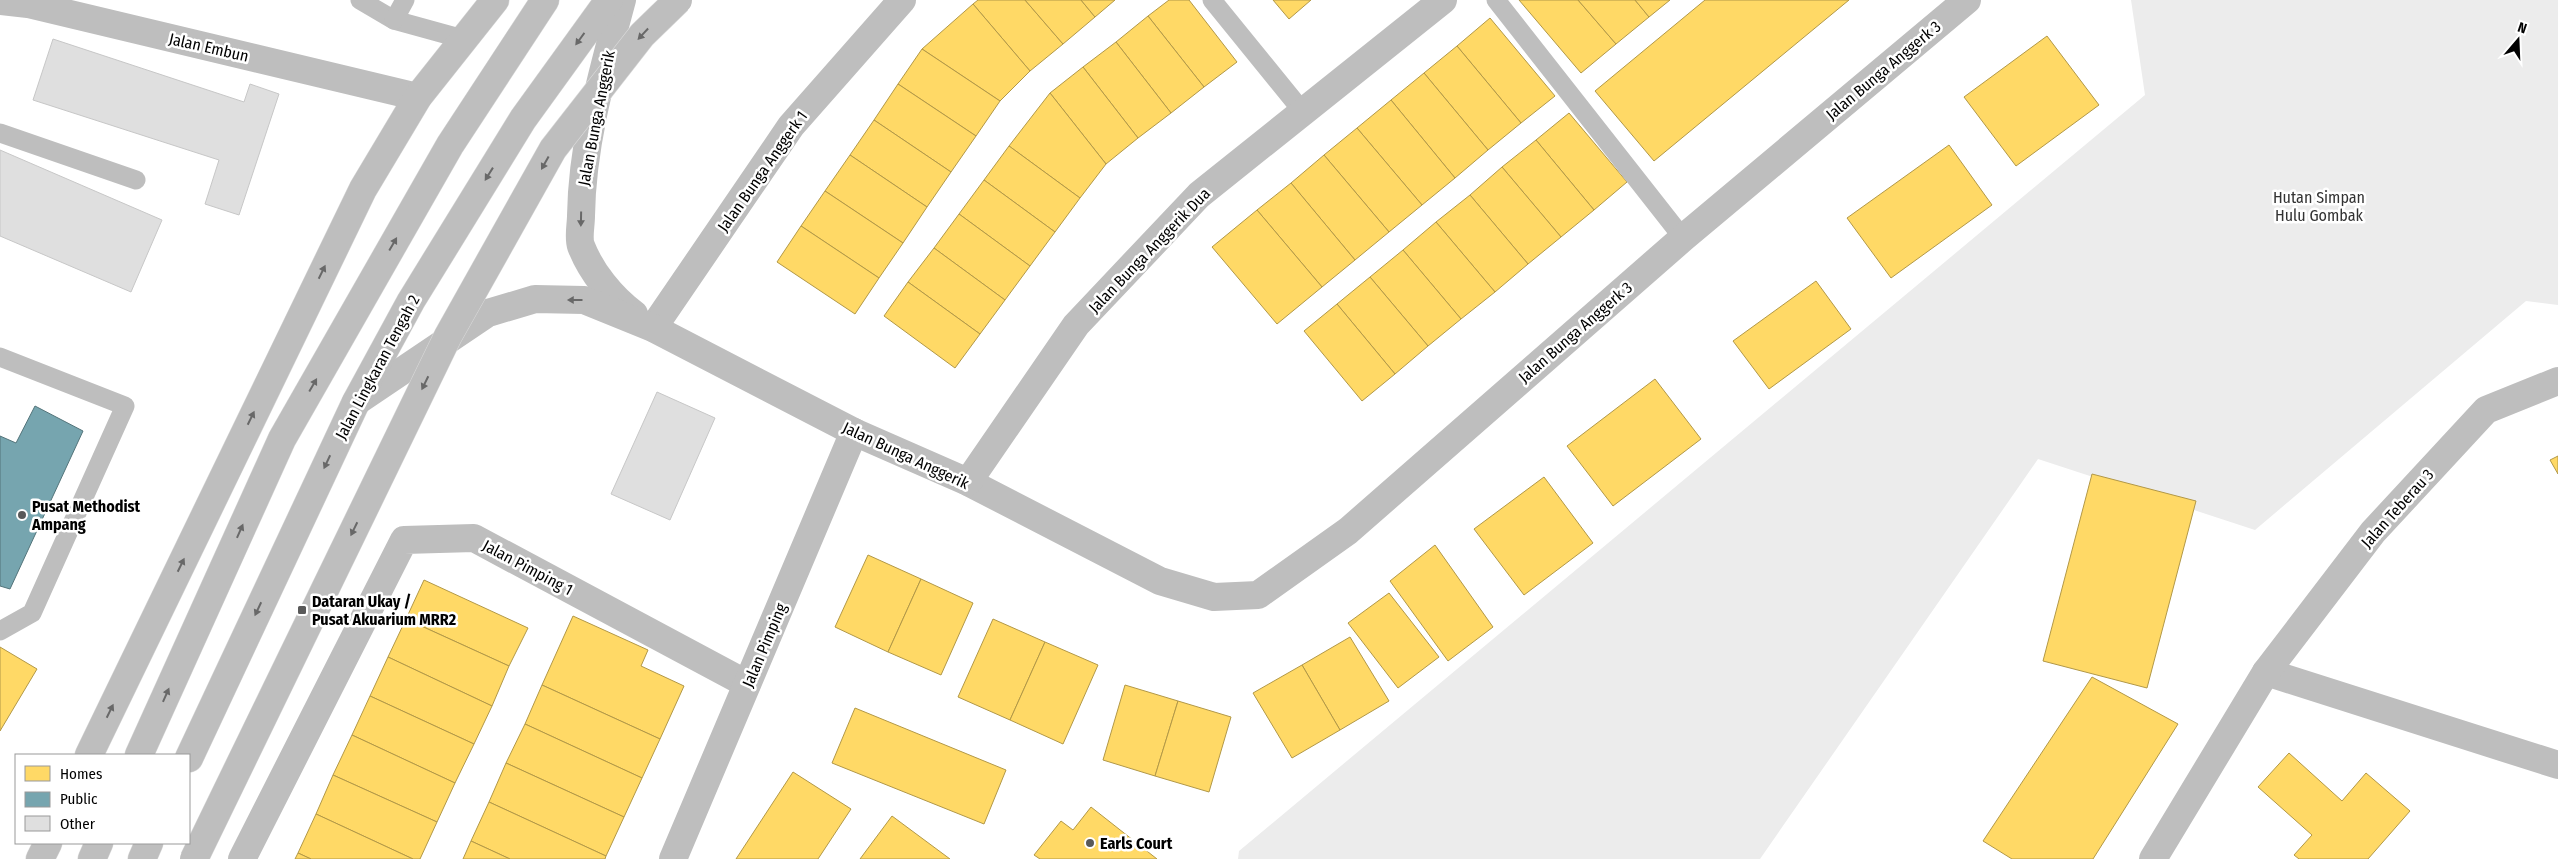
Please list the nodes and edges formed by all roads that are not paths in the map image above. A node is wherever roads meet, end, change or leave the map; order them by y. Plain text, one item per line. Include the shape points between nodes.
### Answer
1 (360, 0) edge
2 (406, 0) edge
3 (495, 0) edge
4 (545, 0) edge
5 (609, 0) edge
6 (622, 0) edge
7 (678, 0) edge
8 (902, 0) edge
9 (1212, 0) edge
10 (1443, 0) edge
11 (1496, 0) edge
12 (1966, 0) edge
13 (0, 1) edge
14 (27, 2) edge
15 (394, 20) junction
16 (464, 39) junction
17 (418, 97) junction
18 (1303, 112) junction
19 (0, 134) edge
20 (136, 180) dead end
21 (1683, 238) junction
22 (653, 328) junction
23 (0, 357) edge
24 (2558, 381) edge
25 (356, 402) junction
26 (854, 432) junction
27 (968, 482) junction
28 (1160, 581) joint
29 (0, 631) edge
30 (2266, 672) junction
31 (747, 684) junction
32 (89, 754) edge
33 (139, 754) edge
34 (190, 756) edge
35 (2558, 764) edge
36 (48, 844) edge
37 (100, 844) edge
38 (150, 844) edge
39 (40, 859) edge
40 (92, 859) edge
41 (142, 859) edge
42 (194, 859) edge
43 (242, 859) edge
44 (673, 859) edge
45 (2153, 859) edge

1 - 15 lane
2 - 15 lane
3 - 16 main road
33 -> 4 main road via 282,439 450,145
5 -> 25 main road, Jalan Lingkaran Tengah 2 via 523,119 411,301
6 -> 22 main road, Jalan Bunga Anggerik via 598,90 582,179 580,244 619,304
7 -> 42 main road, bridge via 642,35 553,149 448,336
8 - 22 main road, Jalan Bunga Anggerk 1 via 791,126
9 - 18 lane
10 - 18 main road, Jalan Bunga Anggerik Dua
11 - 21 lane
12 - 21 main road, Jalan Bunga Anggerk 3
13 - 14 main road, Jalan Embun
14 - 17 main road, Jalan Embun
15 - 16 lane
16 - 17 main road
32 -> 17 main road via 363,189
18 - 27 main road, Jalan Bunga Anggerik Dua via 1200,195 1076,325
19 - 20 lane
21 - 28 main road, Jalan Bunga Anggerk 3 via 1348,531 1258,595 1214,597
22 -> 25 main road, Jalan Bunga Anggerik via 584,300 536,299 488,312
22 - 26 main road, Jalan Bunga Anggerik
23 - 29 lane via 126,406 32,613
24 - 30 main road, Jalan Teberau 3 via 2486,410 2373,532
25 -> 34 main road, Jalan Lingkaran Tengah 2
26 - 27 main road, Jalan Bunga Anggerik
26 - 31 main road, Jalan Pimping
27 - 28 main road, Jalan Bunga Anggerik
30 - 35 main road
30 - 45 main road, Jalan Teberau 3
31 - 43 main road, Jalan Pimping 1 via 474,538 404,540
31 - 44 main road, Jalan Pimping
36 - 39 main road
37 - 40 main road
38 - 41 main road

